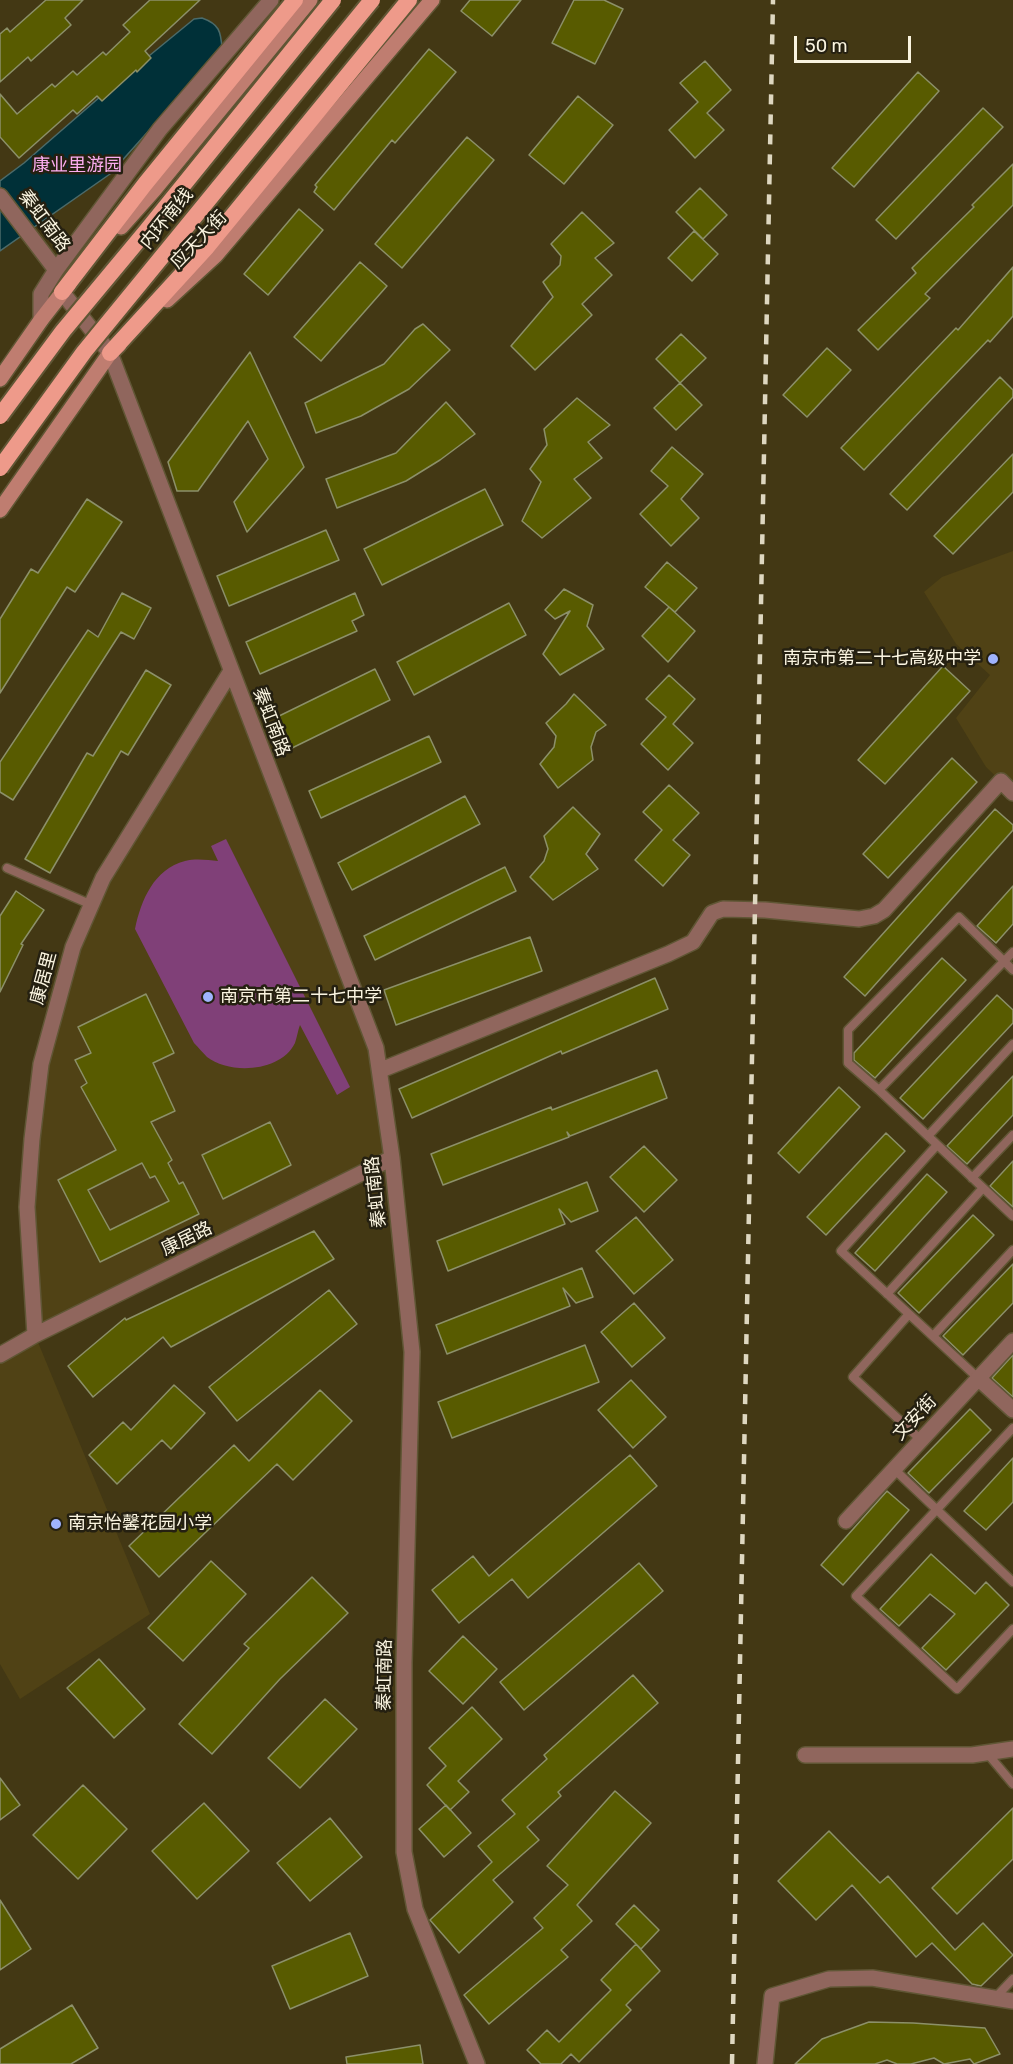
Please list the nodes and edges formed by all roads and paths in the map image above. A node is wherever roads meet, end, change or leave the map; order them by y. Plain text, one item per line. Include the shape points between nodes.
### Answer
1 (271, 0) edge
2 (295, 0) edge
3 (310, 0) edge
4 (333, 0) edge
5 (372, 0) edge
6 (410, 0) edge
7 (432, 0) edge
8 (0, 196) edge
9 (53, 265) junction
10 (62, 292) junction
11 (41, 320) junction
12 (110, 353) junction
13 (0, 379) edge
14 (0, 417) edge
15 (0, 468) edge
16 (0, 510) edge
17 (231, 671) junction
18 (1013, 793) edge
19 (7, 868) dead end
20 (92, 905) junction
21 (1013, 952) edge
22 (1004, 961) junction
23 (1013, 970) edge
24 (1013, 1044) edge
25 (381, 1070) junction
26 (879, 1090) junction
27 (1013, 1135) edge
28 (927, 1136) junction
29 (937, 1145) junction
30 (392, 1158) junction
31 (972, 1178) junction
32 (983, 1188) junction
33 (1013, 1216) edge
34 (1013, 1250) edge
35 (887, 1294) junction
36 (909, 1314) junction
37 (35, 1335) junction
38 (933, 1336) junction
39 (1013, 1341) edge
40 (0, 1355) edge
41 (978, 1378) junction
42 (1013, 1410) edge
43 (1013, 1428) edge
44 (921, 1440) junction
45 (894, 1469) junction
46 (938, 1509) junction
47 (846, 1521) dead end
48 (1013, 1582) edge
49 (1013, 1629) edge
50 (1013, 1749) edge
51 (987, 1753) junction
52 (806, 1755) dead end
53 (1013, 1784) edge
54 (1013, 1979) edge
55 (994, 1998) junction
56 (1013, 2001) edge
57 (477, 2064) edge
58 (765, 2064) edge

1 - 9 street via 160,129
2 - 10 highway
3 - 10 main road via 154,190
4 - 14 highway, 内环南线, bridge via 63,331
5 - 15 highway, 内环南线, bridge via 84,352
6 - 12 highway via 207,247
7 - 12 main road, 应天大街 via 216,255
8 - 9 street, 秦虹南路
9 - 11 street via 41,294
10 - 11 main road
10 - 12 street, 秦虹南路
11 - 13 main road
12 - 16 main road, 应天大街
12 - 17 street, 秦虹南路
17 - 20 street, 康居里 via 103,878
17 - 25 street, 秦虹南路 via 376,1048
18 - 25 street via 1001,781 884,910 874,916 859,919 723,909 712,913 693,942 668,954
19 - 20 lane
20 - 37 street, 康居里 via 73,947 41,1064 27,1207
21 - 22 lane
22 - 23 lane
22 - 26 lane
22 - 26 lane via 959,917 848,1030 848,1063
24 - 28 lane
25 - 30 street, 秦虹南路
26 - 28 lane
27 - 31 lane
28 - 29 lane
29 - 31 lane
29 - 35 lane via 841,1251
30 - 37 street, 康居路
30 - 57 street, 秦虹南路 via 412,1352 404,1663 404,1852 416,1909
31 - 32 lane
32 - 33 lane
32 - 35 lane
34 - 38 lane
35 - 36 lane
36 - 38 lane
36 - 44 lane via 853,1377
37 - 40 street, 康居路
38 - 41 lane
39 - 41 street, 文安街
41 - 42 street
41 - 44 street, 文安街
43 - 46 lane
44 - 45 street, 文安街
45 - 46 lane
45 - 47 street, 文安街
46 - 48 lane
46 - 49 lane via 856,1596 957,1689
50 - 51 street
51 - 52 street
51 - 53 lane
54 - 55 lane
55 - 56 street
55 - 58 street via 872,1978 829,1978 772,1996

